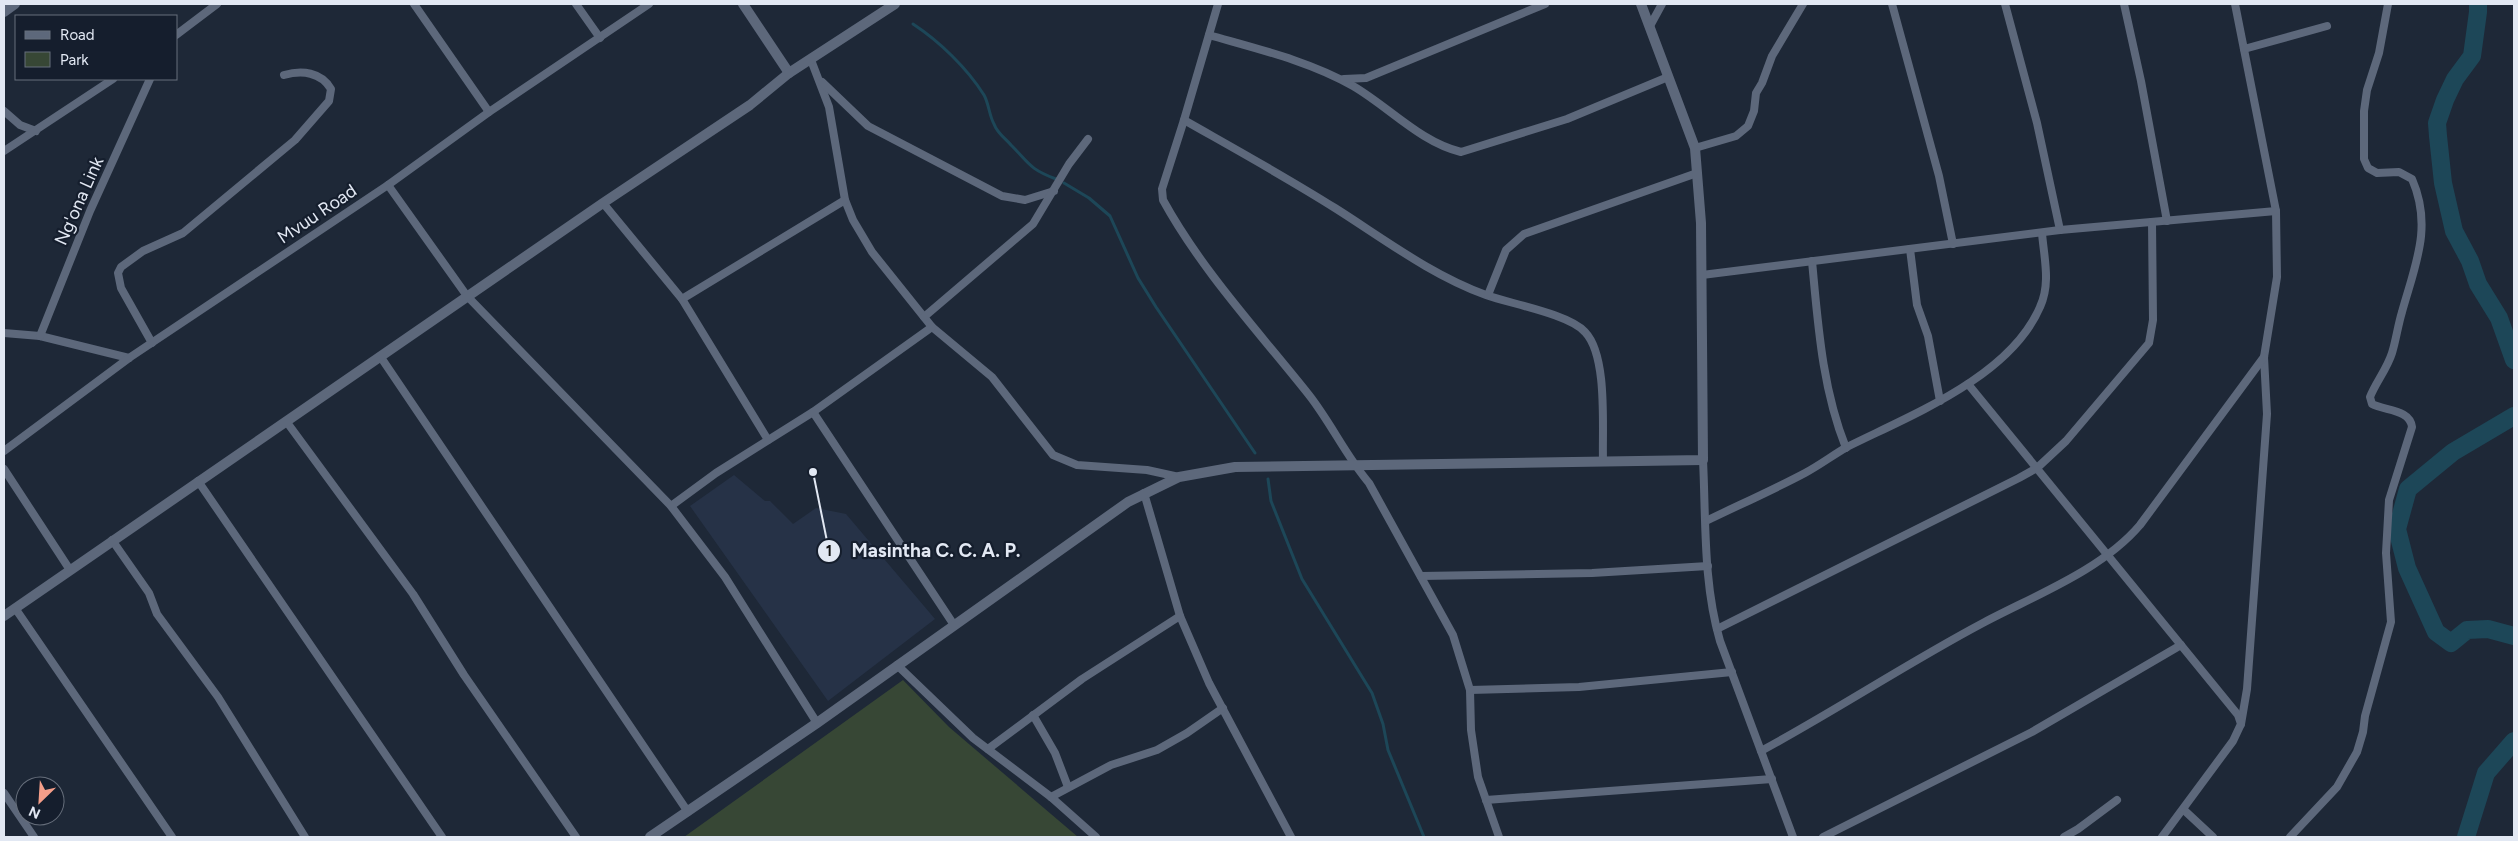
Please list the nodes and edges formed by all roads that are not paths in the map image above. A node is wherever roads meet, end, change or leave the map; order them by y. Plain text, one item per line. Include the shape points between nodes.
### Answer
1 (15, 4) edge
2 (217, 4) edge
3 (414, 4) edge
4 (576, 4) edge
5 (648, 4) edge
6 (743, 4) edge
7 (894, 4) edge
8 (1218, 4) edge
9 (1546, 4) edge
10 (1641, 4) edge
11 (1662, 4) edge
12 (1803, 4) edge
13 (1892, 4) edge
14 (2005, 4) edge
15 (2124, 4) edge
16 (2234, 4) edge
17 (2388, 4) edge
18 (4, 12) edge
19 (1650, 26) junction
20 (2326, 26) dead end
21 (178, 33) edge
22 (1209, 35) junction
23 (600, 38) junction
24 (2244, 50) junction
25 (811, 60) junction
26 (789, 73) junction
27 (284, 75) dead end
28 (816, 76) junction
29 (1668, 77) junction
30 (1339, 79) junction
31 (112, 80) edge
32 (150, 80) edge
33 (4, 111) edge
34 (489, 112) junction
35 (1184, 120) junction
36 (36, 131) junction
37 (1088, 139) dead end
38 (1695, 148) junction
39 (4, 151) edge
40 (1698, 173) junction
41 (388, 184) junction
42 (1054, 191) junction
43 (845, 200) junction
44 (603, 203) junction
45 (2276, 211) junction
46 (2167, 221) junction
47 (2152, 222) junction
48 (2060, 230) junction
49 (2042, 232) junction
50 (1953, 244) junction
51 (1910, 250) junction
52 (1812, 261) junction
53 (1702, 275) junction
54 (467, 296) junction
55 (1488, 296) junction
56 (682, 299) junction
57 (924, 317) junction
58 (932, 327) junction
59 (4, 333) edge
60 (40, 336) junction
61 (152, 343) junction
62 (380, 356) junction
63 (2264, 357) junction
64 (129, 358) junction
65 (1968, 384) junction
66 (1940, 401) junction
67 (813, 412) junction
68 (286, 421) junction
69 (768, 440) junction
70 (1846, 448) junction
71 (4, 451) edge
72 (1704, 460) junction
73 (1603, 461) junction
74 (1354, 465) junction
75 (2037, 468) junction
76 (4, 469) edge
77 (1179, 477) junction
78 (198, 481) junction
79 (1144, 493) junction
80 (671, 506) junction
81 (1706, 521) junction
82 (112, 540) junction
83 (2107, 555) junction
84 (1708, 566) junction
85 (70, 570) junction
86 (1421, 576) junction
87 (15, 608) junction
88 (4, 616) edge
89 (1180, 616) junction
90 (954, 625) junction
91 (1717, 629) junction
92 (2181, 645) junction
93 (897, 666) junction
94 (1732, 672) junction
95 (1470, 690) junction
96 (1222, 708) junction
97 (1033, 716) junction
98 (817, 723) junction
99 (2241, 724) junction
100 (988, 749) junction
101 (1761, 751) junction
102 (1772, 779) junction
103 (1068, 787) junction
104 (4, 793) edge
105 (1051, 797) junction
106 (1486, 800) junction
107 (2117, 800) dead end
108 (2184, 810) junction
109 (688, 812) junction
110 (1288, 836) edge
111 (34, 837) edge
112 (172, 837) edge
113 (305, 837) edge
114 (442, 837) edge
115 (576, 837) edge
116 (650, 837) edge
117 (1096, 837) edge
118 (1499, 837) edge
119 (1793, 837) edge
120 (1823, 837) edge
121 (2064, 837) edge
122 (2162, 837) edge
123 (2214, 837) edge
124 (2290, 837) edge

1 - 18 street
2 - 21 street
3 - 34 street
4 - 23 street
5 - 23 street, Mvuu Road
6 - 26 street
7 - 25 street
8 - 22 street
9 - 30 street via 1366,78
10 - 19 street
11 - 19 street
12 - 38 street via 1772,56 1756,93 1748,126 1736,136
13 - 50 street via 1935,160
14 - 48 street via 2037,123
15 - 46 street
16 - 24 street
17 - 124 street via 2379,53 2366,90 2364,159 2368,168 2377,173 2399,172 2412,178 2418,193 2422,226 2421,249 2392,353 2370,397 2372,404 2380,409 2407,416 2412,421 2388,500 2386,553 2391,622 2357,752 2337,787
19 - 29 street
20 - 24 street
22 - 30 street via 1278,55
22 - 35 street
23 - 34 street, Mvuu Road
24 - 45 street
25 - 26 street
25 - 28 street
26 - 44 street via 750,105
27 - 61 street via 301,72 319,76 330,90 329,101 295,140 204,217 183,233 132,257 118,273 121,288
28 - 42 street via 868,126 1002,196 1035,198
28 - 43 street via 829,107
29 - 30 street via 1567,118 1461,152 1424,136
29 - 38 street
31 - 36 street
32 - 60 street, Ng'ona Link via 90,211
33 - 36 street via 20,125
34 - 41 street, Mvuu Road
35 - 55 street via 1280,174 1434,270
35 - 74 street via 1162,189 1163,200 1209,269 1311,398
36 - 39 street
37 - 42 street
38 - 40 street
40 - 53 street
40 - 55 street via 1524,234 1506,250
41 - 54 street
41 - 61 street, Mvuu Road
42 - 57 street via 1024,234
43 - 56 street
43 - 57 street via 872,252
44 - 54 street
44 - 56 street
45 - 46 street
45 - 63 street via 2277,278
46 - 47 street
47 - 48 street
47 - 75 street via 2153,320 2149,343 2066,441
48 - 49 street
49 - 50 street
49 - 65 street via 2047,280 2040,309 2024,334 1997,362
50 - 51 street
51 - 52 street
51 - 66 street via 1918,306 1928,336
52 - 53 street
52 - 70 street via 1820,351 1837,427
53 - 72 street
54 - 62 street
54 - 80 street
55 - 73 street via 1574,324 1584,330 1593,342 1600,381
56 - 69 street
57 - 58 street
58 - 67 street
58 - 77 street via 992,377 1053,455 1077,465 1147,470
59 - 60 street
60 - 64 street
61 - 64 street, Mvuu Road
62 - 68 street
62 - 109 street
63 - 83 street via 2140,525
63 - 99 street via 2267,414 2247,689
64 - 71 street, Mvuu Road
65 - 66 street
65 - 75 street
66 - 70 street
67 - 69 street
67 - 90 street
68 - 78 street
68 - 115 street via 413,594 464,675
69 - 80 street
70 - 81 street via 1805,473
72 - 73 street
72 - 81 street
73 - 74 street
74 - 77 street via 1235,467
74 - 86 street via 1368,483
75 - 83 street
75 - 91 street
76 - 85 street
77 - 79 street
78 - 82 street
78 - 114 street
79 - 89 street
79 - 90 street
80 - 98 street via 725,576
81 - 84 street
82 - 85 street
82 - 113 street via 149,593 157,614 218,696
83 - 92 street
83 - 101 street via 2050,590 1980,624
84 - 86 street via 1592,573
84 - 91 street
85 - 87 street
86 - 95 street via 1453,635
87 - 88 street
87 - 112 street
89 - 96 street
89 - 97 street via 1082,679
90 - 93 street
91 - 94 street
92 - 99 street via 2238,715
92 - 120 street via 2032,732
93 - 98 street
93 - 100 street
94 - 95 street via 1579,687
94 - 101 street
95 - 106 street via 1473,753
96 - 103 street via 1168,744 1111,765
96 - 110 street
97 - 100 street
97 - 103 street via 1055,753
98 - 109 street
99 - 108 street via 2233,741
100 - 105 street
101 - 102 street
102 - 106 street
102 - 119 street
103 - 105 street
104 - 111 street
105 - 117 street
106 - 118 street
107 - 121 street
108 - 122 street
108 - 123 street
109 - 116 street

